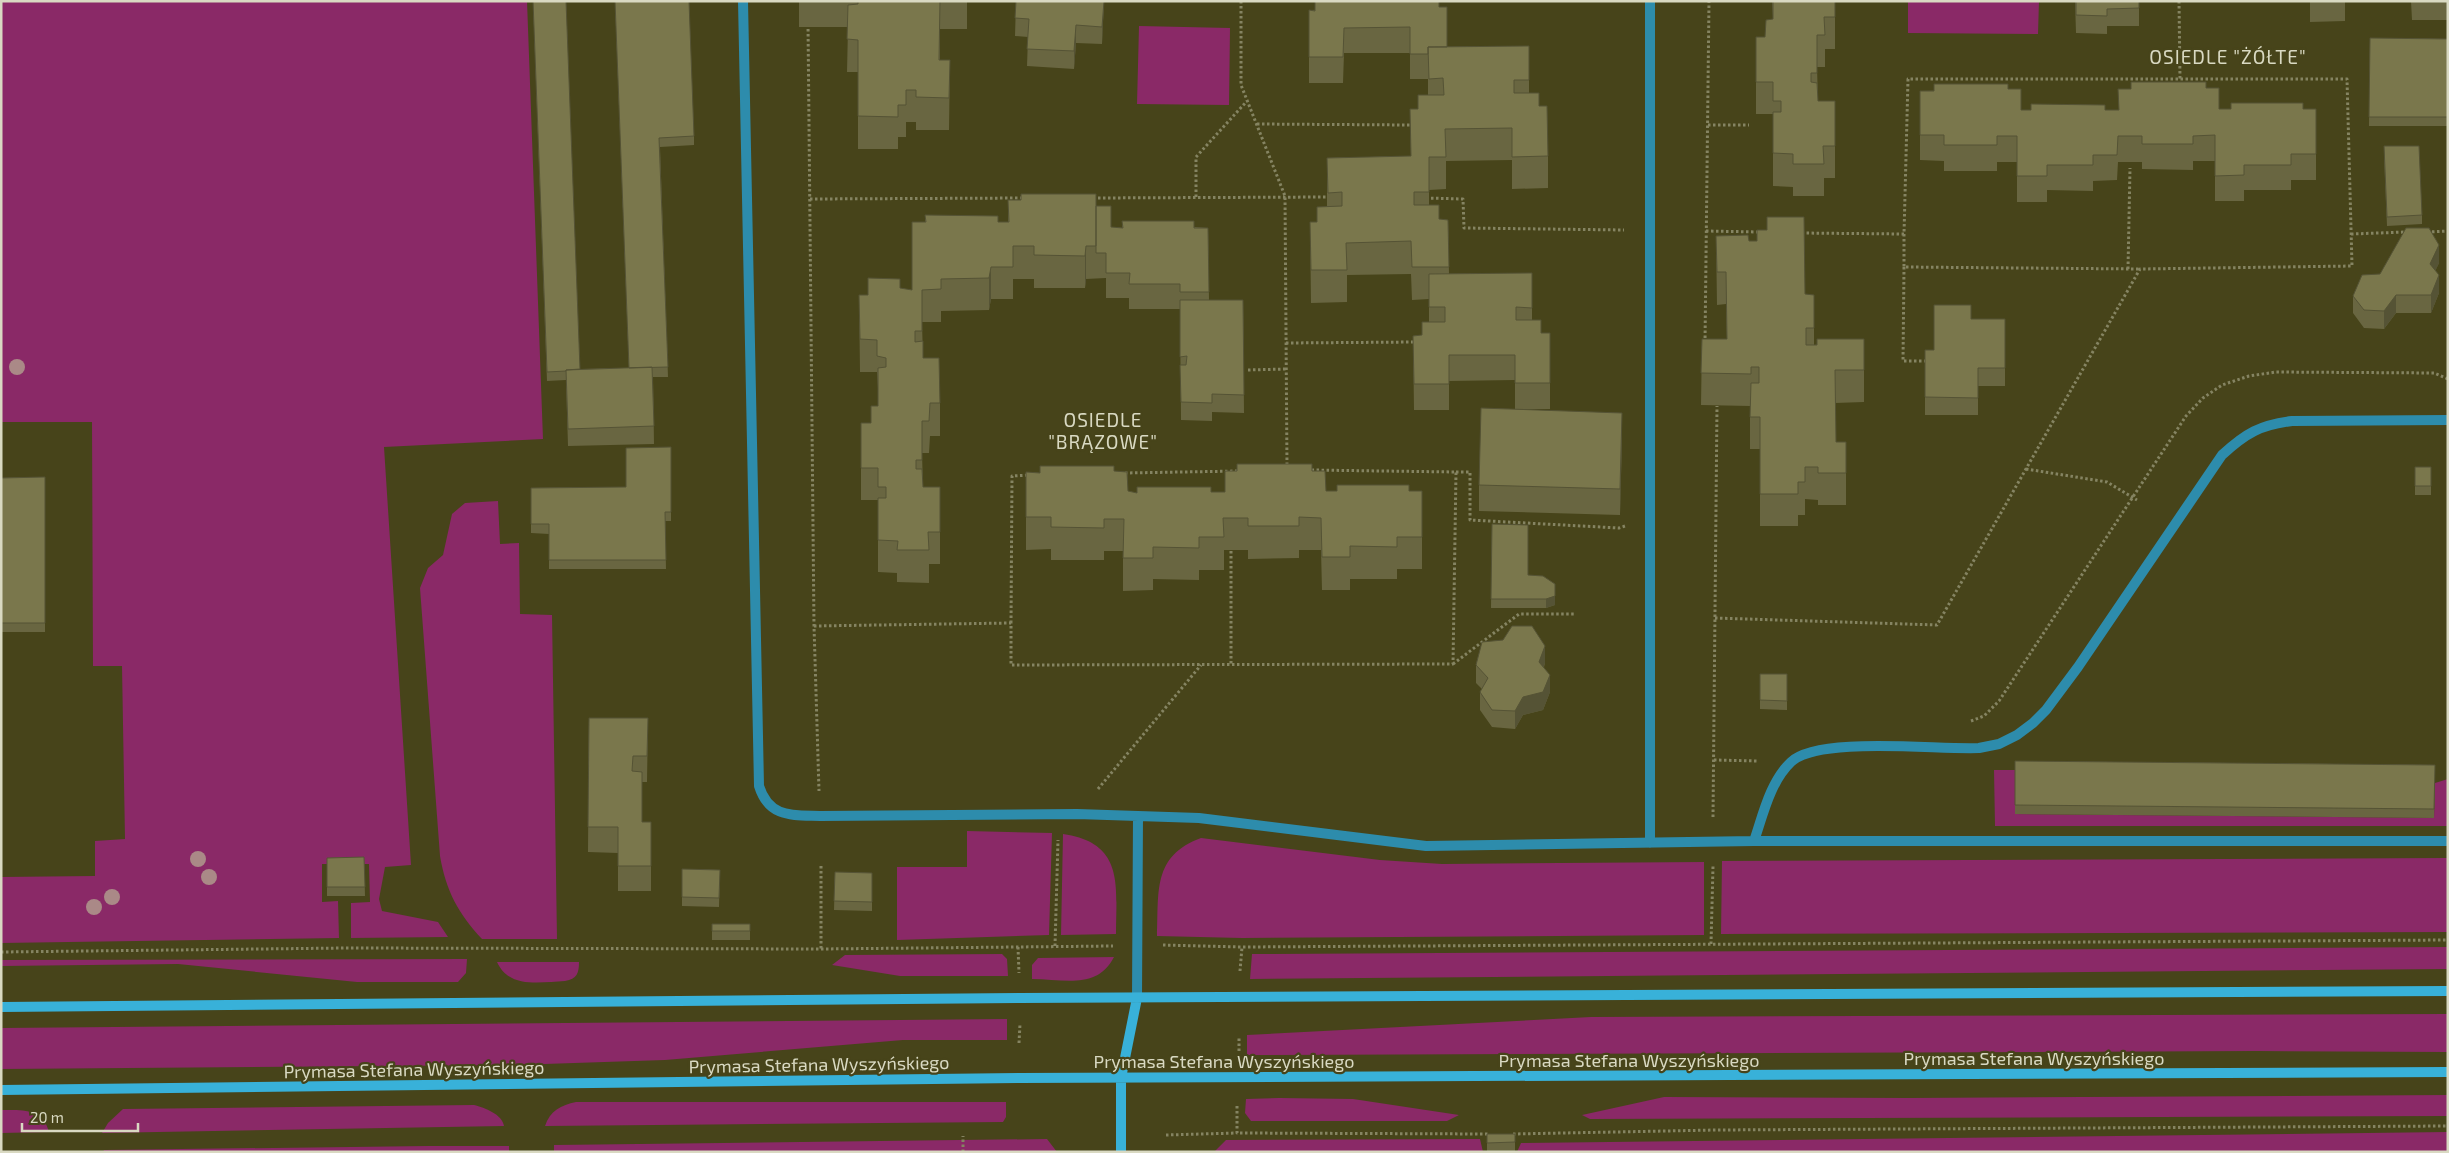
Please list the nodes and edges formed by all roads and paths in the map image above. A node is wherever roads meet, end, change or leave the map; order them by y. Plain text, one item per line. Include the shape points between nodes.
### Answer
1 (743, 1) edge
2 (1241, 1) edge
3 (1650, 1) edge
4 (1709, 1) edge
5 (2178, 1) edge
6 (808, 18) dead end
7 (2180, 79) junction
8 (1247, 101) junction
9 (1257, 124) junction
10 (1410, 125) edge
11 (1708, 125) junction
12 (1749, 125) dead end
13 (2130, 168) dead end
14 (1286, 196) junction
15 (1196, 197) junction
16 (1335, 197) edge
17 (1028, 198) edge
18 (1087, 198) edge
19 (1424, 198) edge
20 (810, 199) junction
21 (1630, 230) dead end
22 (1706, 232) junction
23 (1766, 232) edge
24 (2409, 232) edge
25 (2419, 232) edge
26 (2448, 232) edge
27 (1796, 233) edge
28 (1904, 234) junction
29 (2352, 234) junction
30 (1904, 267) junction
31 (2128, 269) junction
32 (2140, 269) junction
33 (1416, 342) edge
34 (1286, 343) junction
35 (1705, 347) edge
36 (1925, 361) edge
37 (1248, 370) dead end
38 (1287, 370) junction
39 (2448, 379) edge
40 (1717, 406) edge
41 (2448, 420) edge
42 (2026, 469) junction
43 (1278, 470) edge
44 (1307, 470) edge
45 (1231, 471) junction
46 (1240, 471) edge
47 (1456, 472) junction
48 (1122, 473) edge
49 (1032, 475) edge
50 (1231, 479) edge
51 (2133, 498) junction
52 (2137, 500) dead end
53 (1628, 523) dead end
54 (1231, 541) edge
55 (1574, 614) dead end
56 (1715, 618) junction
57 (1011, 623) junction
58 (814, 626) junction
59 (1231, 664) junction
60 (1453, 664) junction
61 (1202, 665) junction
62 (1968, 722) dead end
63 (1714, 760) junction
64 (1762, 762) dead end
65 (820, 794) dead end
66 (1077, 814) junction
67 (1138, 816) junction
68 (1713, 841) junction
69 (1754, 841) junction
70 (2448, 841) edge
71 (1650, 842) junction
72 (821, 866) dead end
73 (2448, 940) edge
74 (1711, 944) junction
75 (1160, 945) dead end
76 (1055, 946) junction
77 (1118, 946) dead end
78 (1018, 947) junction
79 (1242, 947) junction
80 (821, 949) junction
81 (1, 952) edge
82 (1240, 976) dead end
83 (1020, 979) dead end
84 (2448, 991) edge
85 (1137, 998) junction
86 (1, 1007) edge
87 (1020, 1023) dead end
88 (1239, 1037) dead end
89 (1020, 1043) dead end
90 (1238, 1057) dead end
91 (2448, 1072) edge
92 (1121, 1078) junction
93 (1, 1090) edge
94 (1237, 1106) dead end
95 (2448, 1126) edge
96 (1237, 1133) junction
97 (1498, 1134) edge
98 (1508, 1134) edge
99 (1166, 1135) dead end
100 (963, 1136) dead end
101 (963, 1152) edge
102 (1121, 1152) edge

1 - 66 street via 759,786 762,798 771,808 795,815
2 - 8 path via 1241,85
3 - 71 street
4 - 11 path
5 - 7 path
6 - 20 path
7 - 28 path via 1908,80
7 - 29 path via 2347,78
8 - 9 path
8 - 15 path via 1196,157
9 - 10 path
9 - 14 path
11 - 12 path
11 - 22 path
13 - 31 path
14 - 15 path
14 - 16 path
14 - 34 path
15 - 18 path
17 - 20 path
19 - 21 path via 1463,199 1464,228
20 - 58 path
22 - 23 path
22 - 35 path
24 - 29 path
25 - 26 path
27 - 28 path
28 - 30 path
29 - 32 path via 2352,266
30 - 31 path
30 - 36 path via 1903,361
31 - 32 path
32 - 42 path
33 - 34 path
34 - 38 path
37 - 38 path
38 - 43 path via 1287,470
39 - 51 path via 2434,373 2276,372 2229,382 2212,391 2194,407
40 - 56 path
41 - 69 street via 2292,421 2254,429 2222,455 2078,668 2033,723 1999,744 1979,748 1833,747 1804,753 1791,761 1779,776
42 - 51 path via 2107,482
42 - 56 path via 1937,625
44 - 47 path
45 - 46 path
45 - 48 path
45 - 50 path
47 - 53 path via 1470,472 1470,520 1619,528
47 - 60 path
49 - 57 path via 1012,476
51 - 52 path
51 - 62 path via 1999,701 1984,716
54 - 59 path
55 - 60 path via 1519,614
56 - 63 path
57 - 58 path
57 - 61 path via 1011,665
58 - 65 path
59 - 60 path
59 - 61 path
61 - 66 path
63 - 64 path
63 - 68 path
66 - 67 street
66 - 76 path via 1058,834
67 - 71 street via 1222,820 1426,846
67 - 85 street
68 - 69 street
68 - 71 street
68 - 74 path
69 - 70 street
72 - 80 path
73 - 74 path
74 - 79 path
75 - 79 path
76 - 77 path
76 - 78 path
78 - 80 path
78 - 83 path
79 - 82 path
80 - 81 path via 345,948
84 - 85 main road
85 - 86 main road
85 - 92 main road
87 - 89 path
88 - 90 path
91 - 92 main road, Prymasa Stefana Wyszyńskiego
92 - 93 main road, Prymasa Stefana Wyszyńskiego
92 - 102 main road
94 - 96 path
95 - 98 path
96 - 97 path
96 - 99 path
100 - 101 path

